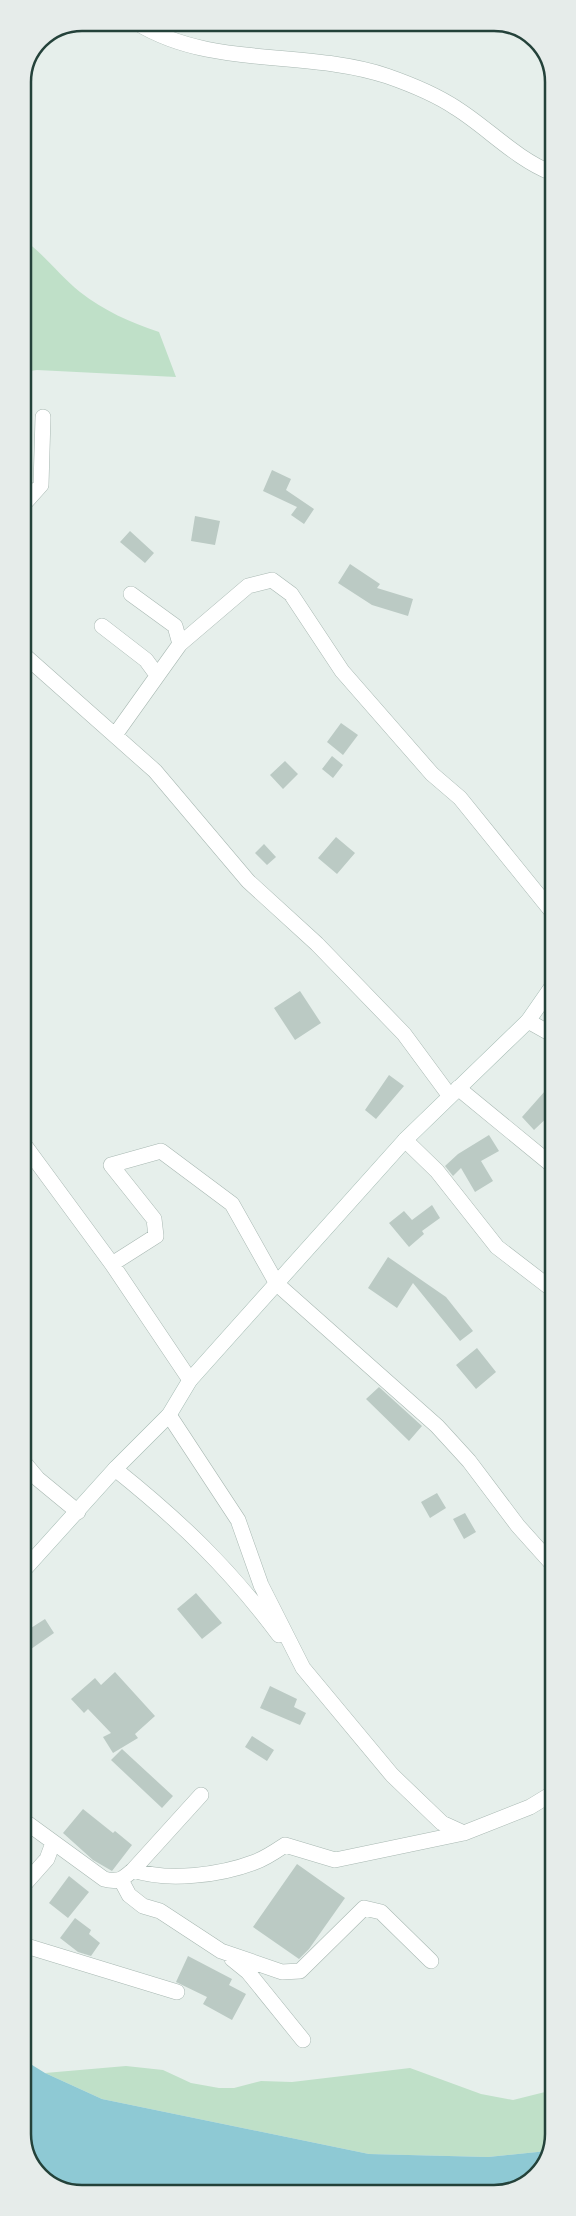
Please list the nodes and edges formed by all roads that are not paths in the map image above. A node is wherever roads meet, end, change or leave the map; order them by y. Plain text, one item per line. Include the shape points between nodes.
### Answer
1 (155, 31) edge
2 (545, 169) edge
3 (42, 417) dead end
4 (31, 496) edge
5 (132, 594) dead end
6 (102, 626) dead end
7 (180, 644) junction
8 (31, 661) edge
9 (157, 675) junction
10 (115, 735) junction
11 (545, 903) edge
12 (545, 997) edge
13 (528, 1021) junction
14 (545, 1030) edge
15 (454, 1092) junction
16 (404, 1140) junction
17 (31, 1154) edge
18 (545, 1160) edge
19 (112, 1264) junction
20 (277, 1284) junction
21 (545, 1284) edge
22 (190, 1380) junction
23 (169, 1415) junction
24 (115, 1470) junction
25 (31, 1471) edge
26 (78, 1512) junction
27 (545, 1556) edge
28 (31, 1562) edge
29 (303, 1668) junction
30 (201, 1795) dead end
31 (545, 1798) edge
32 (31, 1826) edge
33 (464, 1833) junction
34 (53, 1843) junction
35 (133, 1870) junction
36 (31, 1877) edge
37 (121, 1880) junction
38 (31, 1947) edge
39 (221, 1950) junction
40 (431, 1961) dead end
41 (177, 1992) dead end
42 (303, 2040) dead end

1 - 2 street via 190,47 346,66 387,76 436,96
3 - 4 street via 41,485
5 - 7 street via 175,626
6 - 9 street via 146,660
7 - 9 street
7 - 11 street via 248,586 272,580 290,594 354,685 432,774 460,798
8 - 10 street
9 - 10 street
10 - 15 street via 155,771 248,881 317,944 404,1034
12 - 13 street
13 - 14 street
13 - 15 street
15 - 16 street
15 - 18 street
16 - 20 street
16 - 21 street via 437,1171 497,1247
17 - 19 street
19 - 20 street via 156,1236 154,1219 111,1165 161,1151 232,1204
19 - 22 street
20 - 22 street
20 - 27 street via 437,1426
22 - 23 street
23 - 24 street
23 - 29 street via 238,1520 261,1585
24 - 26 street
24 - 29 street via 170,1513 208,1549
25 - 26 street
26 - 28 street
29 - 33 street via 392,1775 442,1823
30 - 35 street
31 - 33 street
32 - 34 street
33 - 35 street via 336,1860 286,1845 256,1862 203,1875 149,1876
34 - 36 street via 47,1858
34 - 37 street via 104,1879 112,1882
35 - 37 street
37 - 39 street via 129,1895 143,1906 160,1911
38 - 41 street
39 - 40 street via 282,1972 300,1972 364,1908 381,1912
39 - 42 street via 248,1972

